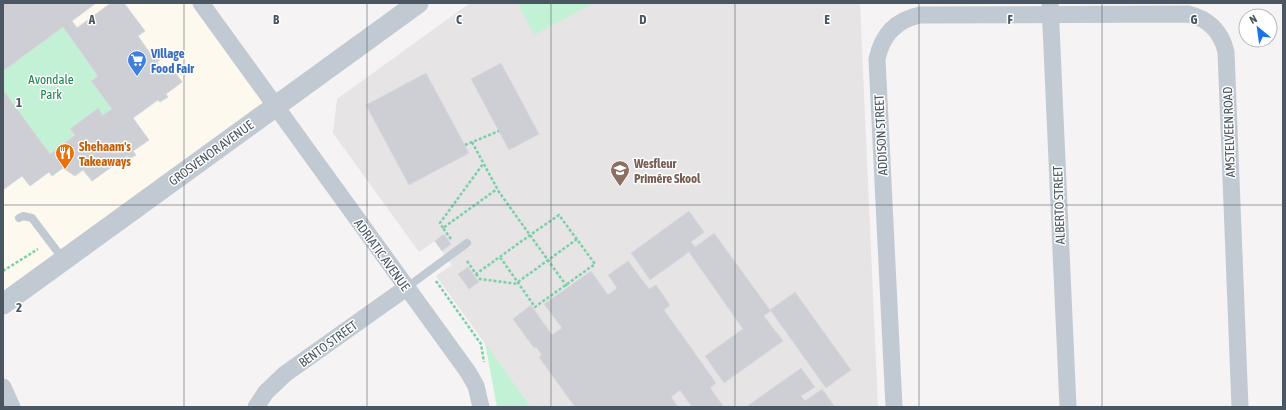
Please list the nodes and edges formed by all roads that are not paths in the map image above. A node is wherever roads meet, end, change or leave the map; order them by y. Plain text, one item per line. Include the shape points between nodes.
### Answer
1 (201, 3) edge
2 (418, 3) edge
3 (1051, 9) edge
4 (275, 106) junction
5 (19, 218) dead end
6 (467, 243) dead end
7 (64, 260) junction
8 (406, 288) junction
9 (3, 304) edge
10 (3, 388) edge
11 (12, 407) edge
12 (256, 407) edge
13 (481, 407) edge
14 (894, 407) edge
15 (1068, 407) edge
16 (1240, 407) edge

1 - 4 street, ADRIATIC AVENUE
2 - 4 street, GROSVENOR AVENUE
3 - 14 street, ADDISON STREET via 920,15 900,22 884,37 878,67
3 - 15 street, ALBERTO STREET
3 - 16 street, AMSTELVEEN ROAD via 1188,14 1212,25 1223,42 1226,52
4 - 7 street, GROSVENOR AVENUE
4 - 8 street, ADRIATIC AVENUE
5 - 7 lane via 32,218
6 - 8 lane
7 - 9 street, GROSVENOR AVENUE
8 - 12 street, BENTO STREET via 285,374 266,392
8 - 13 street, ADRIATIC AVENUE via 468,372 476,386
10 - 11 street

